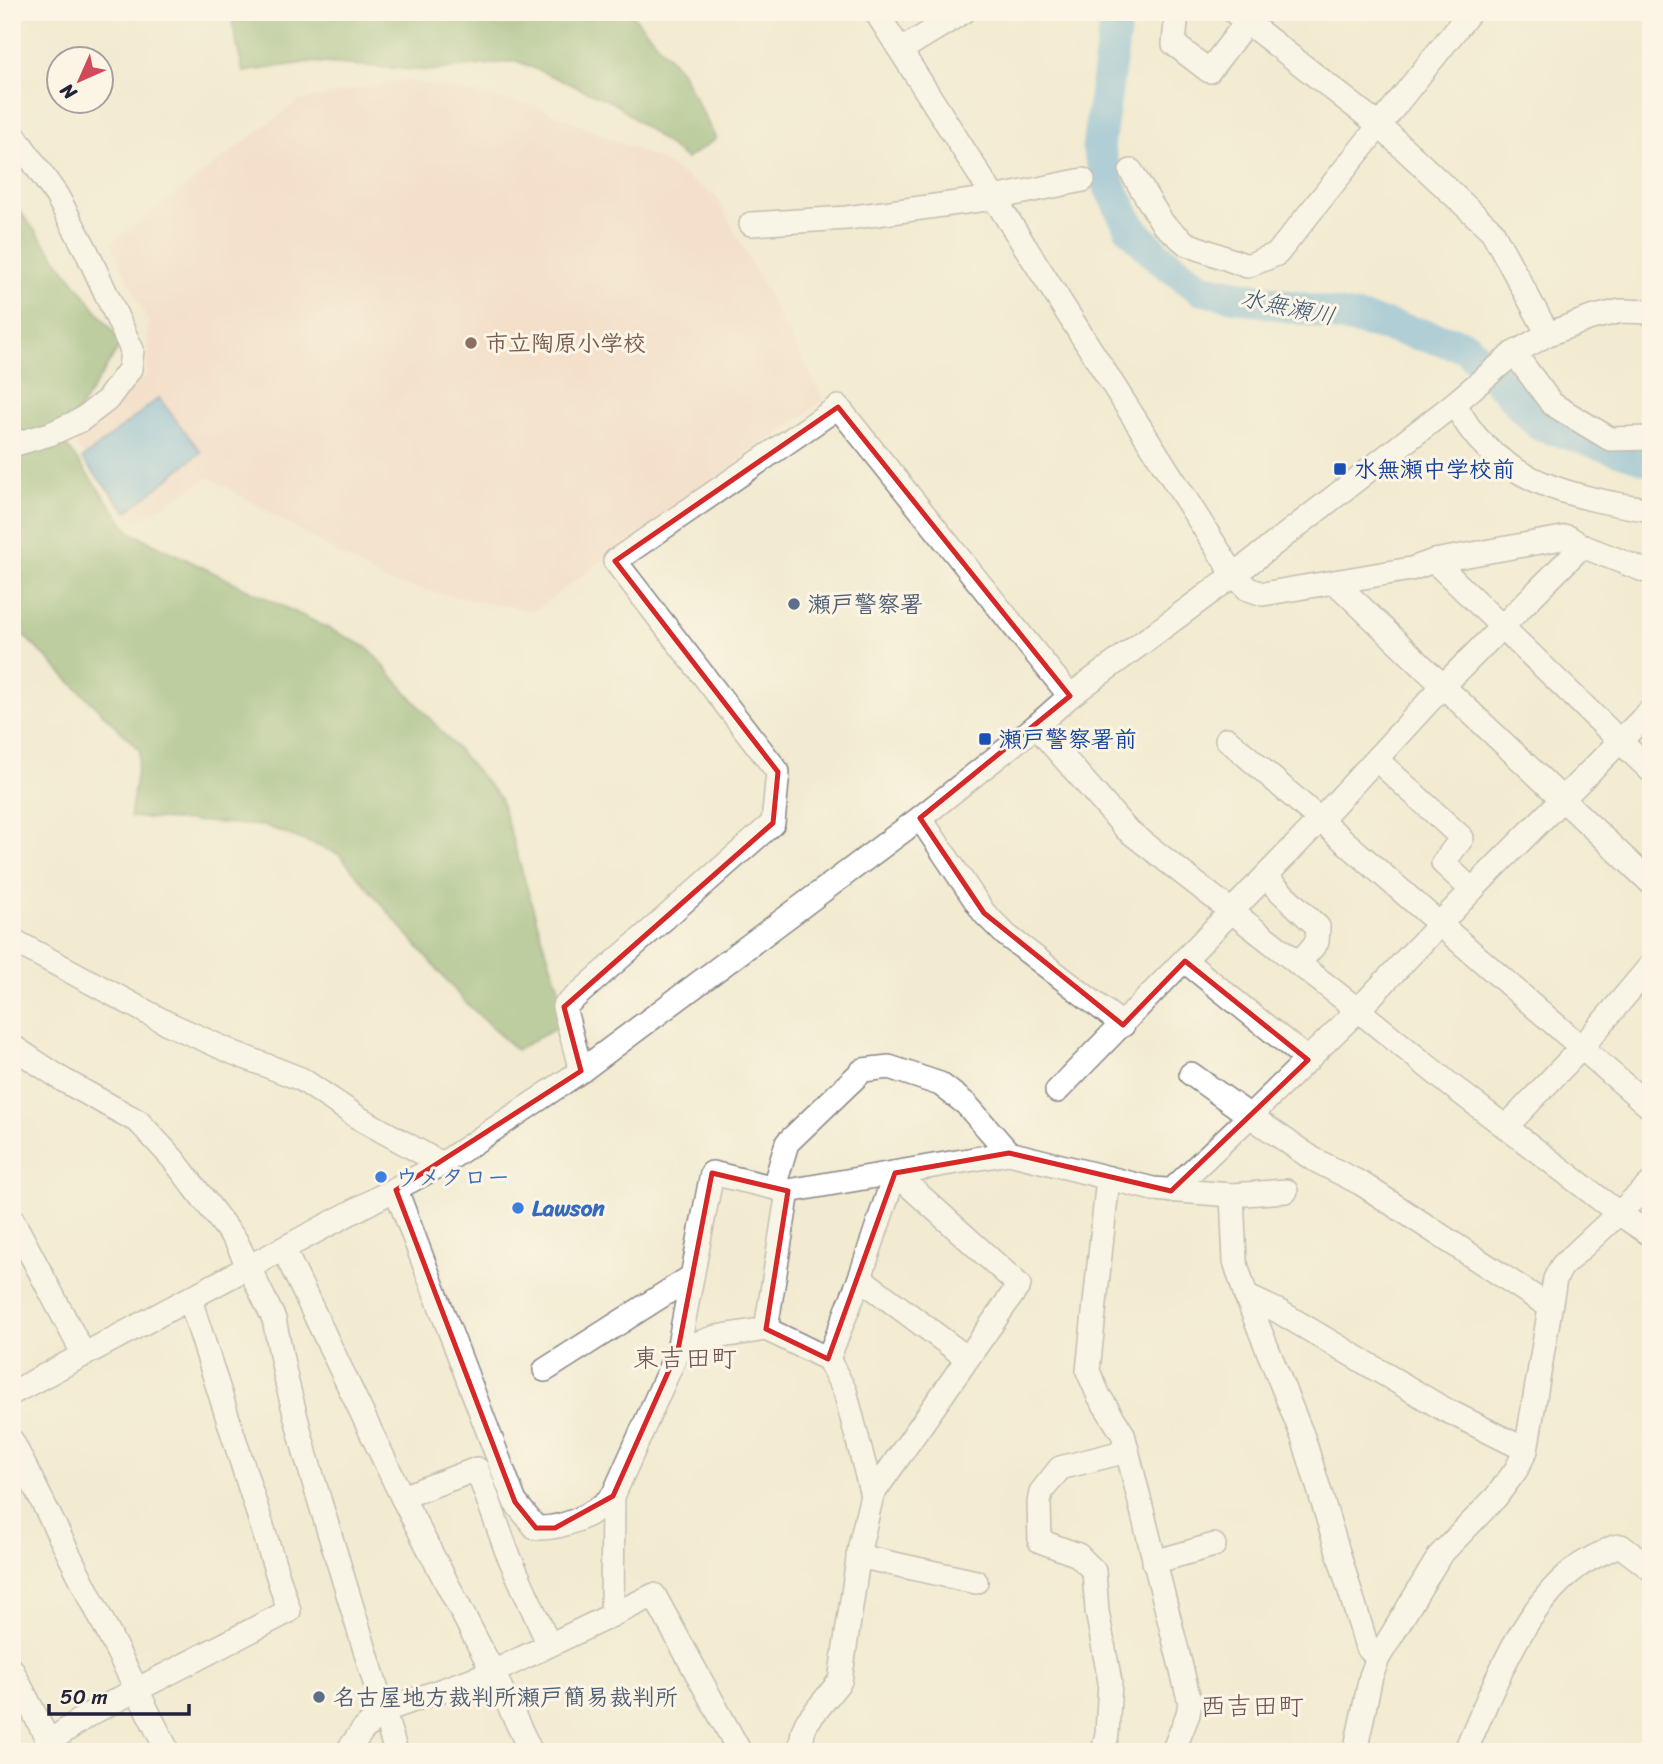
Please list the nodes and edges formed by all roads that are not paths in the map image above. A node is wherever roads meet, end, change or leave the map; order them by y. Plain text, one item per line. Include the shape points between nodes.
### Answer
1 (876, 12) edge
2 (963, 12) edge
3 (1177, 12) edge
4 (1470, 12) edge
5 (1240, 18) edge
6 (901, 50) junction
7 (1380, 126) junction
8 (12, 132) edge
9 (1131, 172) dead end
10 (1083, 180) dead end
11 (994, 198) junction
12 (751, 224) dead end
13 (1651, 312) edge
14 (1548, 334) junction
15 (1514, 353) junction
16 (1455, 403) junction
17 (1651, 438) edge
18 (12, 445) edge
19 (1651, 510) edge
20 (1582, 546) junction
21 (1434, 561) junction
22 (1651, 573) edge
23 (1234, 575) junction
24 (1335, 582) junction
25 (1504, 627) junction
26 (1443, 686) junction
27 (1070, 696) junction
28 (1651, 710) edge
29 (1037, 726) junction
30 (1227, 738) dead end
31 (1620, 742) junction
32 (1376, 759) junction
33 (1651, 771) edge
34 (1564, 799) junction
35 (920, 818) junction
36 (1320, 820) junction
37 (1265, 877) junction
38 (1651, 883) edge
39 (1472, 890) junction
40 (1231, 912) junction
41 (1441, 924) junction
42 (12, 940) edge
43 (1185, 961) junction
44 (1298, 964) junction
45 (1651, 965) edge
46 (1358, 1010) junction
47 (1123, 1025) junction
48 (12, 1046) edge
49 (1582, 1047) junction
50 (1308, 1060) junction
51 (581, 1071) junction
52 (1191, 1074) dead end
53 (1057, 1091) dead end
54 (1651, 1108) edge
55 (1250, 1116) junction
56 (1506, 1127) junction
57 (1009, 1153) junction
58 (442, 1164) junction
59 (895, 1172) junction
60 (1108, 1178) junction
61 (1651, 1183) edge
62 (781, 1189) junction
63 (396, 1190) junction
64 (1171, 1191) junction
65 (1286, 1191) dead end
66 (1232, 1195) junction
67 (1617, 1213) junction
68 (12, 1219) edge
69 (1651, 1235) edge
70 (284, 1250) junction
71 (248, 1268) junction
72 (691, 1277) junction
73 (860, 1278) junction
74 (1246, 1296) junction
75 (190, 1299) junction
76 (1550, 1307) junction
77 (766, 1329) junction
78 (678, 1350) junction
79 (83, 1355) junction
80 (967, 1358) junction
81 (828, 1359) junction
82 (545, 1370) dead end
83 (12, 1393) edge
84 (12, 1441) edge
85 (1526, 1450) junction
86 (1127, 1451) junction
87 (872, 1495) junction
88 (613, 1496) junction
89 (402, 1497) junction
90 (1214, 1545) dead end
91 (858, 1556) junction
92 (1154, 1562) junction
93 (1651, 1569) edge
94 (976, 1582) dead end
95 (612, 1615) junction
96 (549, 1645) junction
97 (1378, 1658) junction
98 (12, 1670) edge
99 (493, 1672) junction
100 (138, 1691) junction
101 (383, 1710) junction
102 (45, 1747) edge
103 (735, 1750) edge
104 (168, 1752) edge
105 (347, 1752) edge
106 (396, 1752) edge
107 (531, 1752) edge
108 (800, 1752) edge
109 (1103, 1752) edge
110 (1173, 1752) edge
111 (1355, 1752) edge
112 (1465, 1752) edge

1 - 6 street
2 - 6 street
3 - 5 street via 1174,44 1209,71
4 - 7 street
5 - 7 street
6 - 11 street
7 - 9 street via 1277,254 1247,266 1187,244 1163,225
7 - 14 street via 1492,231
8 - 18 street via 57,196 132,350 130,369 99,407 71,425
10 - 11 street
11 - 12 street via 848,218
11 - 23 street
13 - 14 street via 1622,311
14 - 15 street
15 - 16 street
15 - 17 street via 1552,404 1611,439
16 - 19 street via 1478,439 1512,470 1592,500
16 - 23 street
20 - 21 street via 1568,537
20 - 22 street
20 - 25 street
21 - 24 street
21 - 25 street
23 - 24 street via 1248,589 1263,594
23 - 27 street
24 - 26 street
25 - 26 street
25 - 31 street
26 - 32 street
26 - 34 street
27 - 29 street
27 - 51 street via 838,407 615,561 778,772 774,823 564,1007
28 - 31 street
29 - 35 street
29 - 40 street via 1126,829
30 - 36 street
31 - 33 street
31 - 34 street
32 - 36 street
32 - 39 street via 1462,838 1443,863
34 - 38 street
34 - 39 street
35 - 47 street via 984,913
35 - 51 street
36 - 37 street
36 - 41 street
37 - 40 street
37 - 44 street via 1318,927 1317,943
39 - 41 street
40 - 43 street
40 - 44 street
41 - 46 street
41 - 49 street
42 - 58 street via 165,1022 301,1079
43 - 47 street
43 - 50 street
44 - 46 street
45 - 49 street
46 - 50 street
46 - 56 street
47 - 53 street
48 - 71 street via 139,1122 236,1241
49 - 54 street
49 - 56 street
50 - 55 street
51 - 58 street
52 - 55 street
55 - 64 street
55 - 76 street
56 - 67 street
57 - 59 street
57 - 60 street
57 - 62 street via 966,1104 940,1084 889,1067 863,1070 787,1143
58 - 63 street
59 - 62 street
59 - 73 street
59 - 80 street via 1019,1285
60 - 64 street
60 - 86 street via 1088,1371 1123,1434
61 - 67 street
62 - 72 street via 712,1173
62 - 77 street
63 - 70 street
63 - 88 street via 514,1502 536,1528 555,1528 601,1508
64 - 66 street
65 - 66 street
66 - 74 street via 1235,1261
67 - 69 street
67 - 76 street via 1562,1266
68 - 79 street
70 - 71 street
70 - 89 street
71 - 75 street
71 - 101 street via 274,1319 306,1456
72 - 78 street
72 - 82 street
73 - 80 street
73 - 81 street
74 - 85 street
74 - 97 street via 1303,1437 1367,1647
75 - 79 street
75 - 100 street via 289,1611
76 - 85 street
77 - 78 street via 716,1337
77 - 81 street
78 - 88 street
79 - 83 street
80 - 87 street
81 - 87 street via 845,1391
84 - 100 street
85 - 97 street via 1507,1484 1440,1555
86 - 92 street
86 - 109 street via 1060,1468 1041,1492 1039,1503 1040,1541 1078,1555 1094,1571 1110,1682
87 - 91 street
88 - 95 street
89 - 96 street via 477,1469
89 - 99 street
90 - 92 street
91 - 94 street
91 - 108 street via 840,1681 807,1722
92 - 110 street via 1190,1703
93 - 112 street via 1621,1546 1614,1547 1574,1569 1538,1604 1496,1681
95 - 96 street
95 - 103 street via 654,1595
96 - 99 street
97 - 111 street
98 - 102 street
99 - 101 street
99 - 107 street
100 - 102 street via 88,1715
100 - 104 street
101 - 105 street
101 - 106 street

